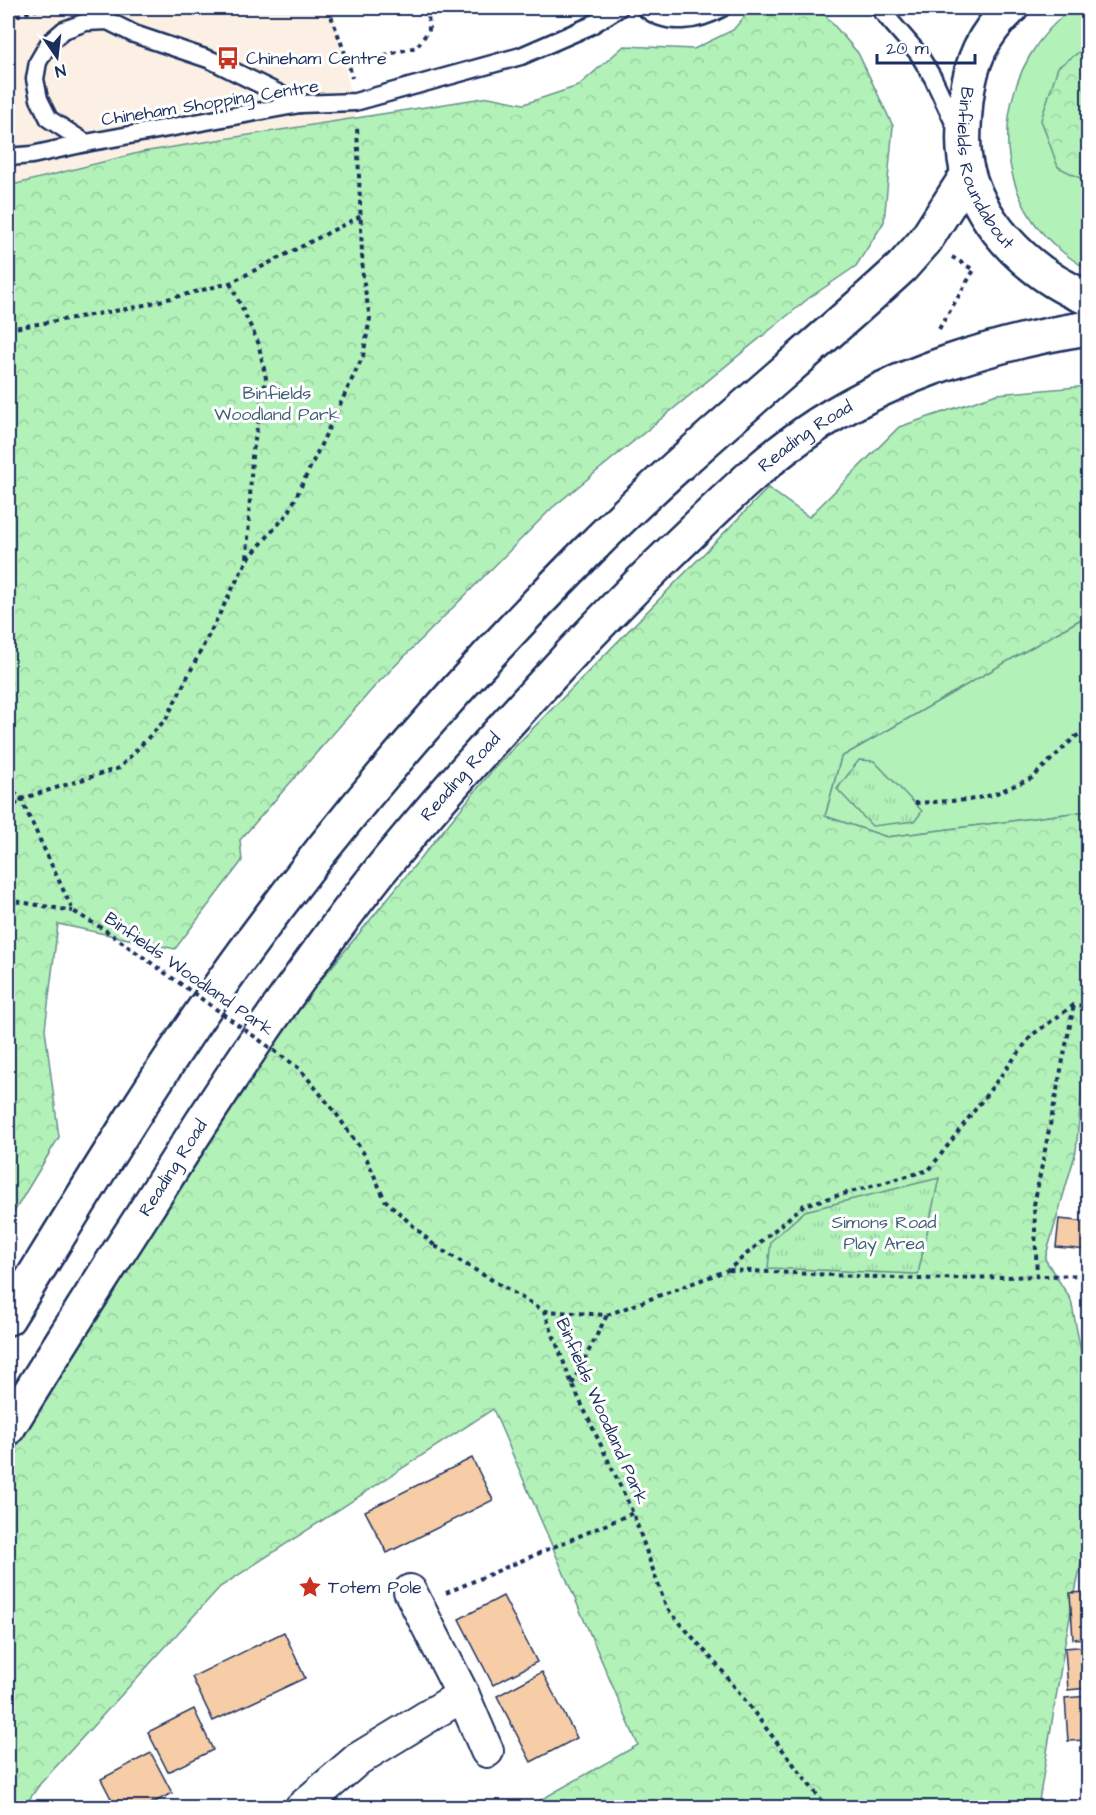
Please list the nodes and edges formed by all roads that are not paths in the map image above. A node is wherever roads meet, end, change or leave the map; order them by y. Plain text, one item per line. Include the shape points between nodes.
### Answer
1 (619, 8) edge
2 (645, 8) edge
3 (722, 8) edge
4 (879, 8) edge
5 (1011, 8) edge
6 (300, 104) junction
7 (86, 142) junction
8 (8, 158) edge
9 (966, 159) junction
10 (1089, 298) edge
11 (1089, 328) edge
12 (8, 1318) edge
13 (8, 1428) edge
14 (410, 1591) dead end
15 (463, 1695) junction
16 (487, 1751) dead end
17 (301, 1808) edge

1 - 6 lane, Chineham Shopping Centre via 590,26 521,56 355,102
2 - 3 lane via 667,18 687,20
4 - 9 lane via 918,53 933,78
5 - 9 highway, Binfields Roundabout via 997,21 973,64 965,110
6 - 7 lane, Chineham Shopping Centre
6 - 7 lane via 211,60 108,21 86,21 64,30 49,43 38,62 35,79 49,118
7 - 8 lane, Chineham Shopping Centre
9 - 10 highway, Binfields Roundabout via 977,197 1011,246 1061,286
9 - 12 highway via 925,241 894,275 587,552 345,820 232,969
11 - 13 highway, Reading Road via 937,365 821,423 763,466 590,633 436,802 284,999 234,1071
14 - 15 street
15 - 16 street
15 - 17 street via 358,1759

